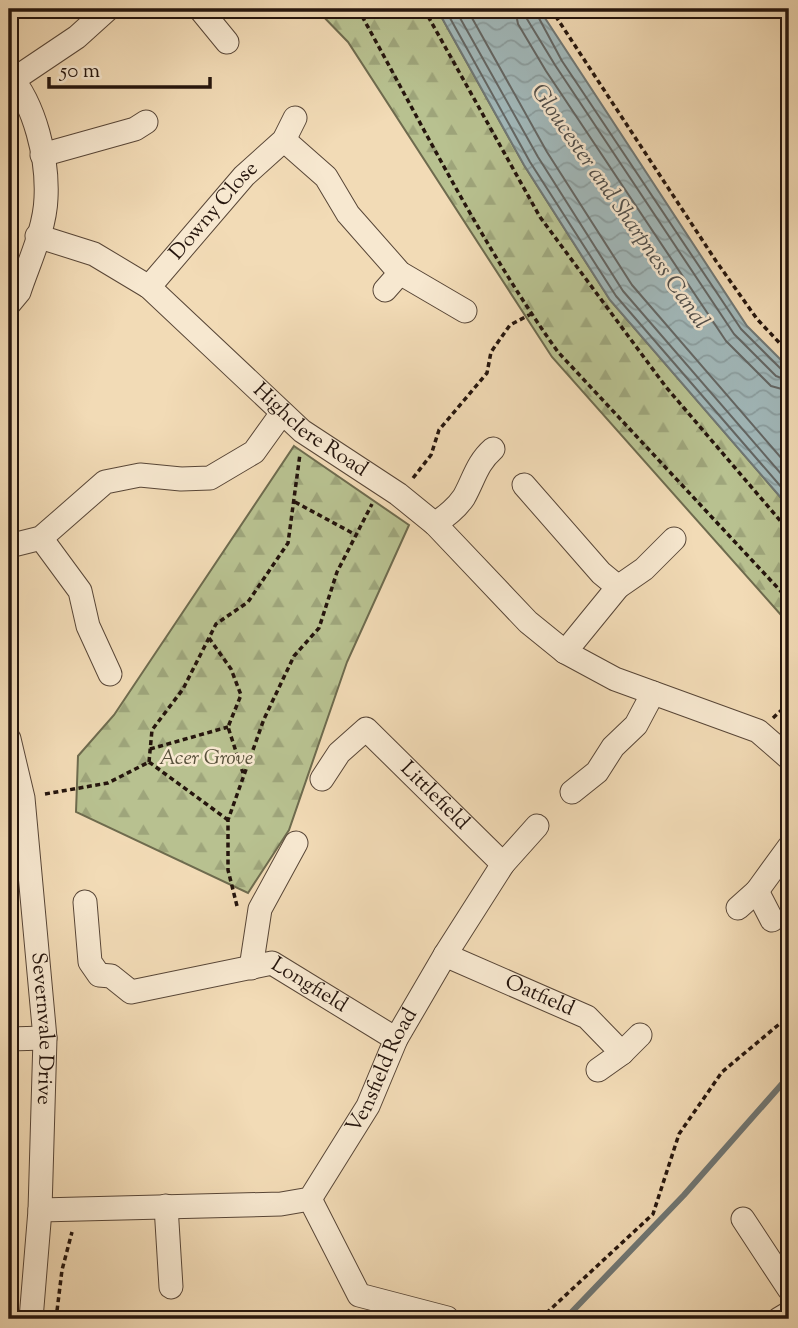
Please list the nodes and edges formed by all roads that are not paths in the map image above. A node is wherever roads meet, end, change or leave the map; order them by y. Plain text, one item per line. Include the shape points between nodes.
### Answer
1 (108, 9) edge
2 (200, 9) edge
3 (227, 42) dead end
4 (11, 77) edge
5 (295, 118) dead end
6 (146, 122) dead end
7 (284, 140) junction
8 (42, 155) junction
9 (37, 236) junction
10 (149, 288) junction
11 (9, 304) edge
12 (465, 311) dead end
13 (282, 413) junction
14 (493, 449) dead end
15 (524, 485) dead end
16 (435, 524) junction
17 (41, 538) junction
18 (674, 539) dead end
19 (9, 546) edge
20 (610, 580) junction
21 (565, 652) junction
22 (111, 659) dead end
23 (653, 693) junction
24 (9, 739) edge
25 (789, 758) edge
26 (323, 779) dead end
27 (572, 792) dead end
28 (537, 826) dead end
29 (296, 843) dead end
30 (789, 847) edge
31 (503, 864) junction
32 (757, 891) junction
33 (85, 902) dead end
34 (738, 908) dead end
35 (772, 920) dead end
36 (445, 955) junction
37 (250, 968) junction
38 (640, 1035) dead end
39 (46, 1038) junction
40 (9, 1039) edge
41 (396, 1039) junction
42 (622, 1053) junction
43 (598, 1070) dead end
44 (310, 1199) junction
45 (166, 1206) junction
46 (40, 1210) junction
47 (743, 1219) dead end
48 (171, 1287) dead end
49 (789, 1289) edge
50 (789, 1313) edge
51 (447, 1318) edge
52 (31, 1319) edge
53 (779, 1319) edge

1 - 4 street via 77,37
2 - 3 street
4 - 8 street via 34,122
5 - 7 street, Downy Close
6 - 8 street
7 - 10 street, Downy Close via 244,176
7 - 12 street via 326,177 393,282
8 - 9 street via 46,199
9 - 10 street, Highclere Road via 94,254
9 - 11 street via 19,292
10 - 13 street, Highclere Road
13 - 16 street, Highclere Road
13 - 17 street via 254,452 210,478 140,475 105,482
14 - 16 street via 481,460 453,512
15 - 20 street
16 - 21 street, Highclere Road via 528,622
17 - 19 street
17 - 22 street via 80,591 88,626
18 - 20 street via 643,569
20 - 21 street
21 - 23 street, Highclere Road
23 - 25 street, Highclere Road via 758,731
23 - 27 street via 636,725 613,747 597,772
24 - 39 street, Severnvale Drive via 23,798
26 - 31 street, Littlefield via 339,753 366,729
28 - 31 street, Vensfield Road
29 - 37 street via 260,909
30 - 32 street
31 - 36 street, Vensfield Road
32 - 34 street
32 - 35 street
33 - 37 street, Longfield via 90,962 99,975 111,976 131,992
36 - 41 street, Vensfield Road
36 - 42 street, Oatfield via 587,1017
37 - 41 street, Longfield via 272,963
38 - 42 street
39 - 40 street
39 - 46 street, Severnvale Drive
41 - 44 street, Vensfield Road via 369,1106
42 - 43 street
44 - 45 street via 281,1204
44 - 51 street via 359,1294
45 - 46 street
45 - 48 street
46 - 52 street, Severnvale Drive
47 - 49 street
50 - 53 street

